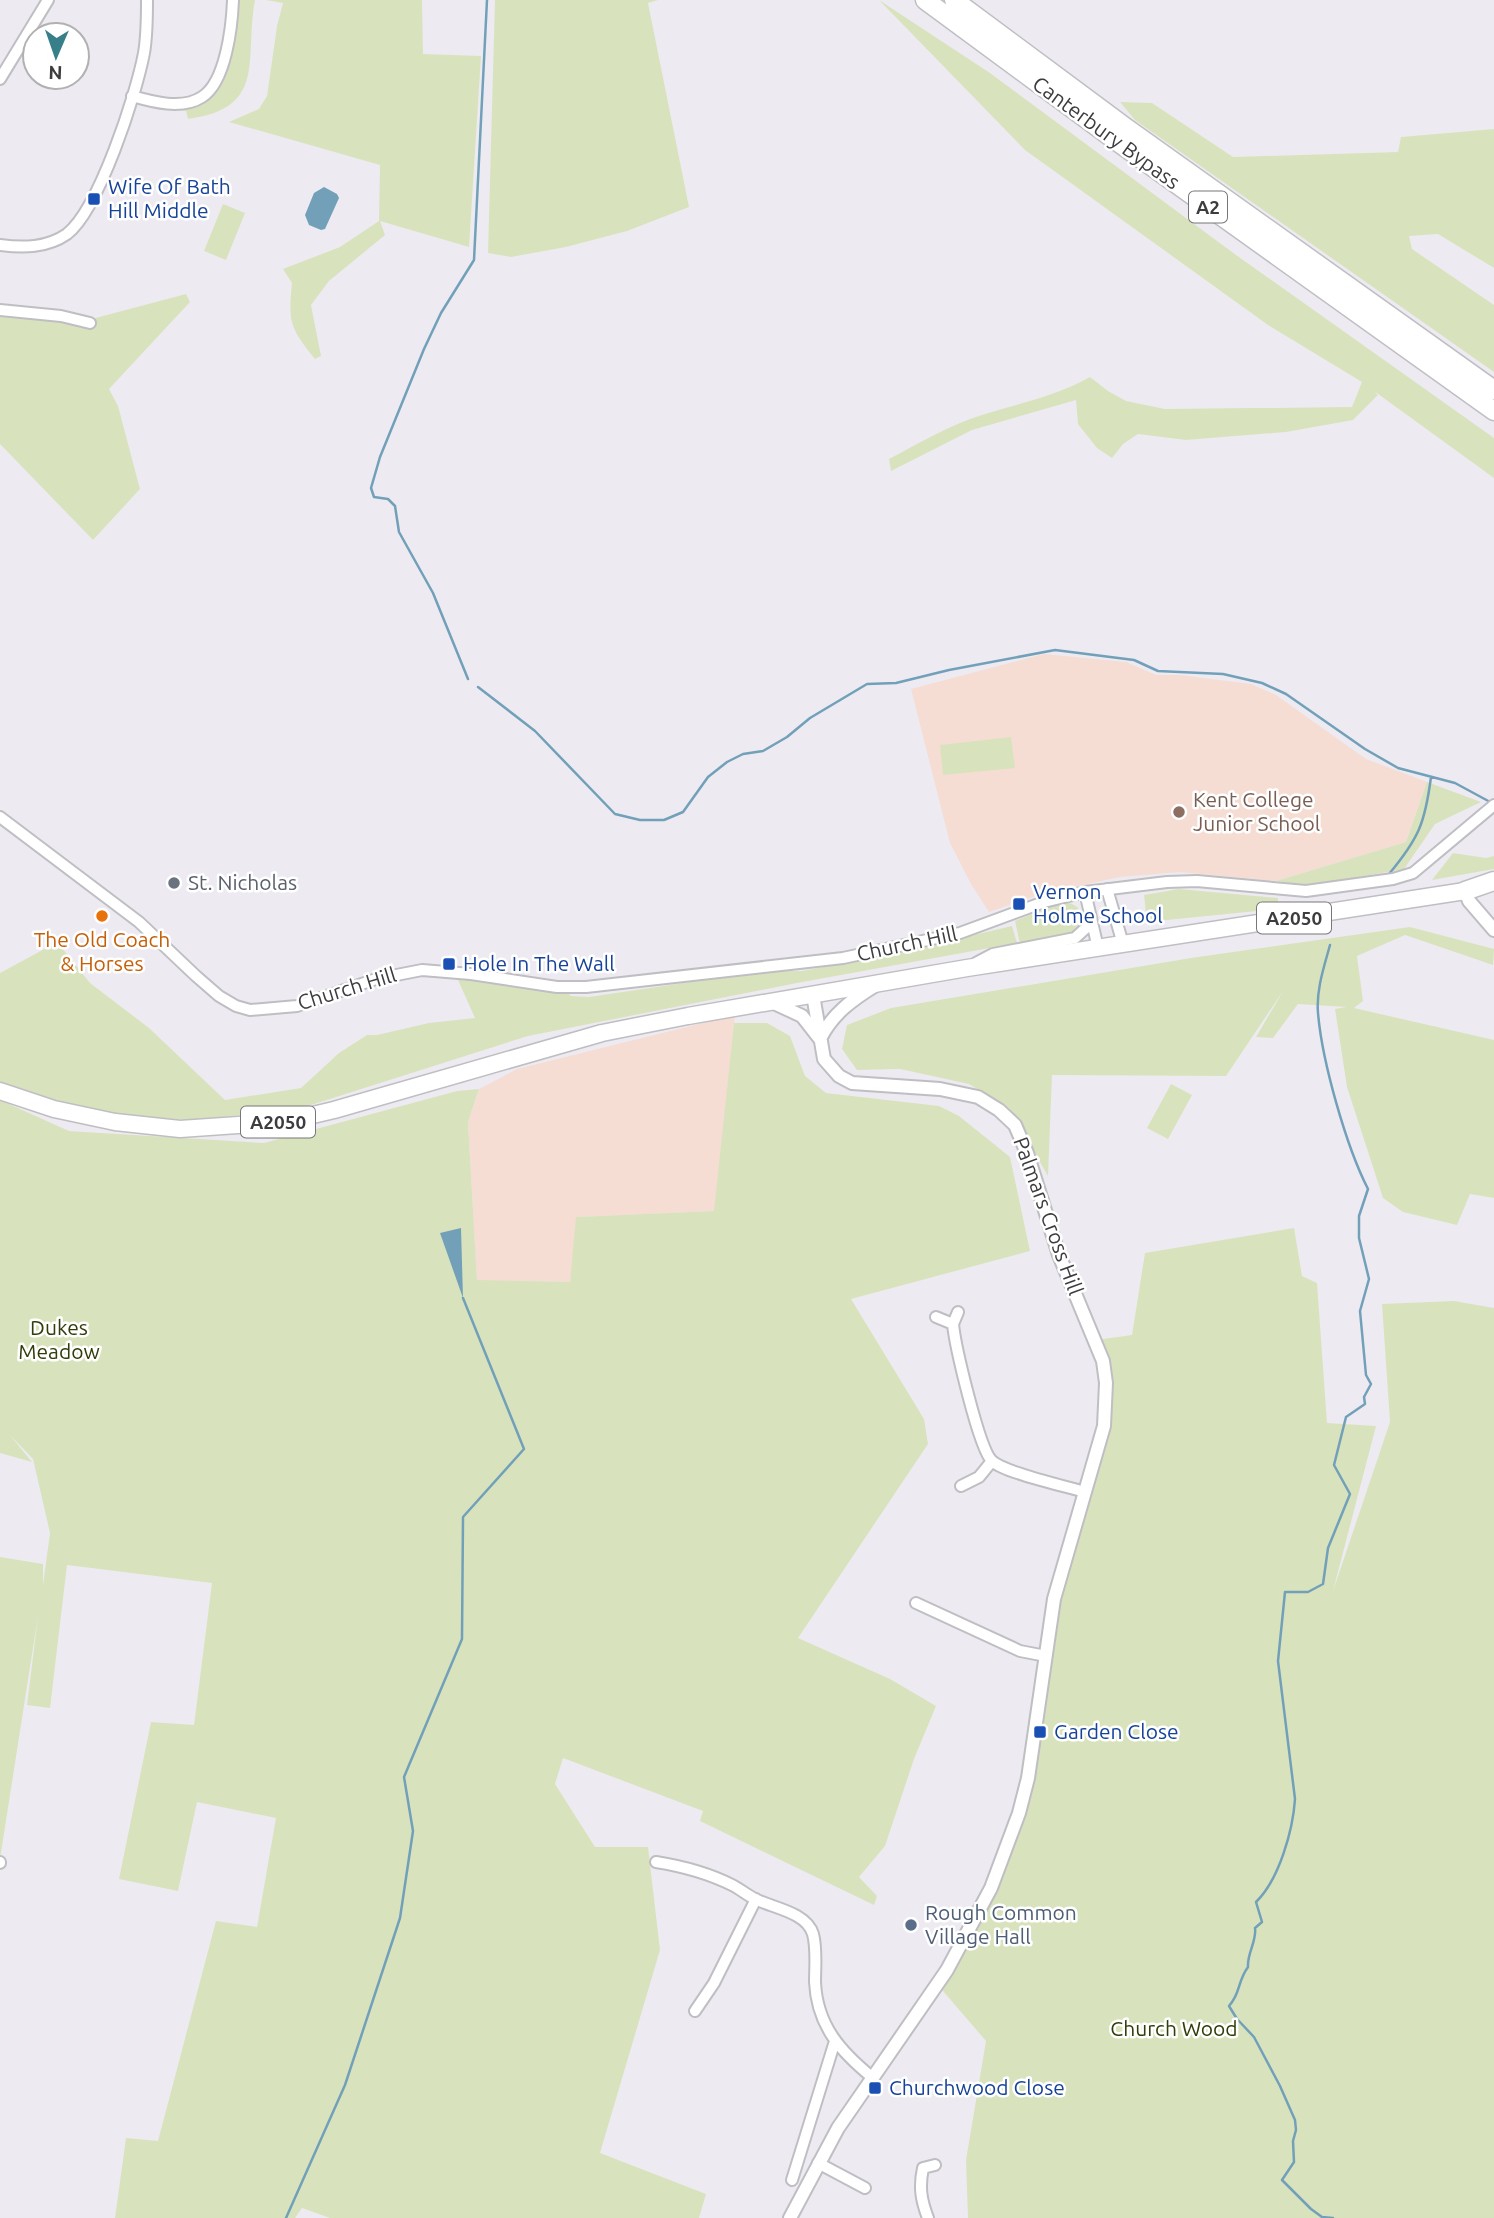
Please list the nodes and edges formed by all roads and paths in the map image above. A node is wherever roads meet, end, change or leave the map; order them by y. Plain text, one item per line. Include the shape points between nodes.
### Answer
1 (48, 0) edge
2 (147, 0) edge
3 (233, 0) edge
4 (925, 0) edge
5 (954, 0) edge
6 (0, 79) edge
7 (132, 96) junction
8 (0, 246) edge
9 (0, 310) edge
10 (90, 323) dead end
11 (1494, 390) edge
12 (1494, 411) edge
13 (1492, 807) edge
14 (0, 817) edge
15 (1494, 881) edge
16 (1107, 889) junction
17 (1465, 891) junction
18 (1085, 892) junction
19 (1494, 893) edge
20 (1090, 919) junction
21 (1494, 930) edge
22 (1124, 944) junction
23 (1098, 948) junction
24 (967, 968) junction
25 (879, 984) junction
26 (813, 995) junction
27 (771, 1002) junction
28 (820, 1039) junction
29 (0, 1091) edge
30 (958, 1312) dead end
31 (936, 1317) dead end
32 (953, 1324) junction
33 (992, 1461) junction
34 (961, 1486) dead end
35 (1085, 1492) junction
36 (916, 1604) dead end
37 (1046, 1656) junction
38 (656, 1862) dead end
39 (756, 1899) junction
40 (695, 2011) dead end
41 (835, 2041) junction
42 (873, 2078) junction
43 (803, 2151) junction
44 (820, 2160) junction
45 (936, 2165) dead end
46 (792, 2180) dead end
47 (865, 2188) dead end
48 (790, 2218) edge
49 (928, 2218) edge

1 - 6 street
2 - 7 street via 145,49
3 - 7 street via 232,29 207,93 193,101 170,103
4 - 12 highway, Canterbury Bypass / A2
5 - 11 highway, Canterbury Bypass / A2
7 - 8 street via 92,200 79,221 47,244
9 - 10 street
13 - 16 street, Church Hill via 1413,873 1393,879 1306,891 1197,881
14 - 18 street, Church Hill via 139,922 219,996 250,1010 297,1006 405,971 586,987 843,958 960,933
15 - 17 highway
16 - 18 street, Church Hill
16 - 22 street
17 - 19 highway
17 - 21 street
17 - 22 main road, A2050
18 - 20 street
20 - 23 street
20 - 24 street via 1075,938 993,954
22 - 23 main road, A2050
23 - 24 main road, A2050
24 - 25 main road, A2050
25 - 26 main road, A2050
25 - 28 street via 838,1013
26 - 27 main road, A2050
26 - 28 street, Palmars Cross Hill
27 - 28 street via 802,1016
27 - 29 main road, A2050 via 602,1034 283,1122 180,1129 115,1122
28 - 35 street, Palmars Cross Hill via 824,1059 846,1081 978,1097 1014,1125 1102,1361 1104,1426
30 - 32 street
31 - 32 street
32 - 33 street via 979,1431
33 - 34 street via 979,1477
33 - 35 street
35 - 37 street, Palmars Cross Hill via 1054,1599
36 - 37 street via 1020,1651
37 - 42 street, Palmars Cross Hill via 1028,1778 992,1888 947,1970
38 - 39 street via 730,1884
39 - 40 street
39 - 41 street via 801,1918 809,1927 815,1948 816,2002
41 - 42 street
41 - 43 street
42 - 44 street, Palmars Cross Hill
43 - 44 street
43 - 46 street
44 - 47 street
44 - 48 street, Palmars Cross Hill
45 - 49 street via 923,2168 920,2184

